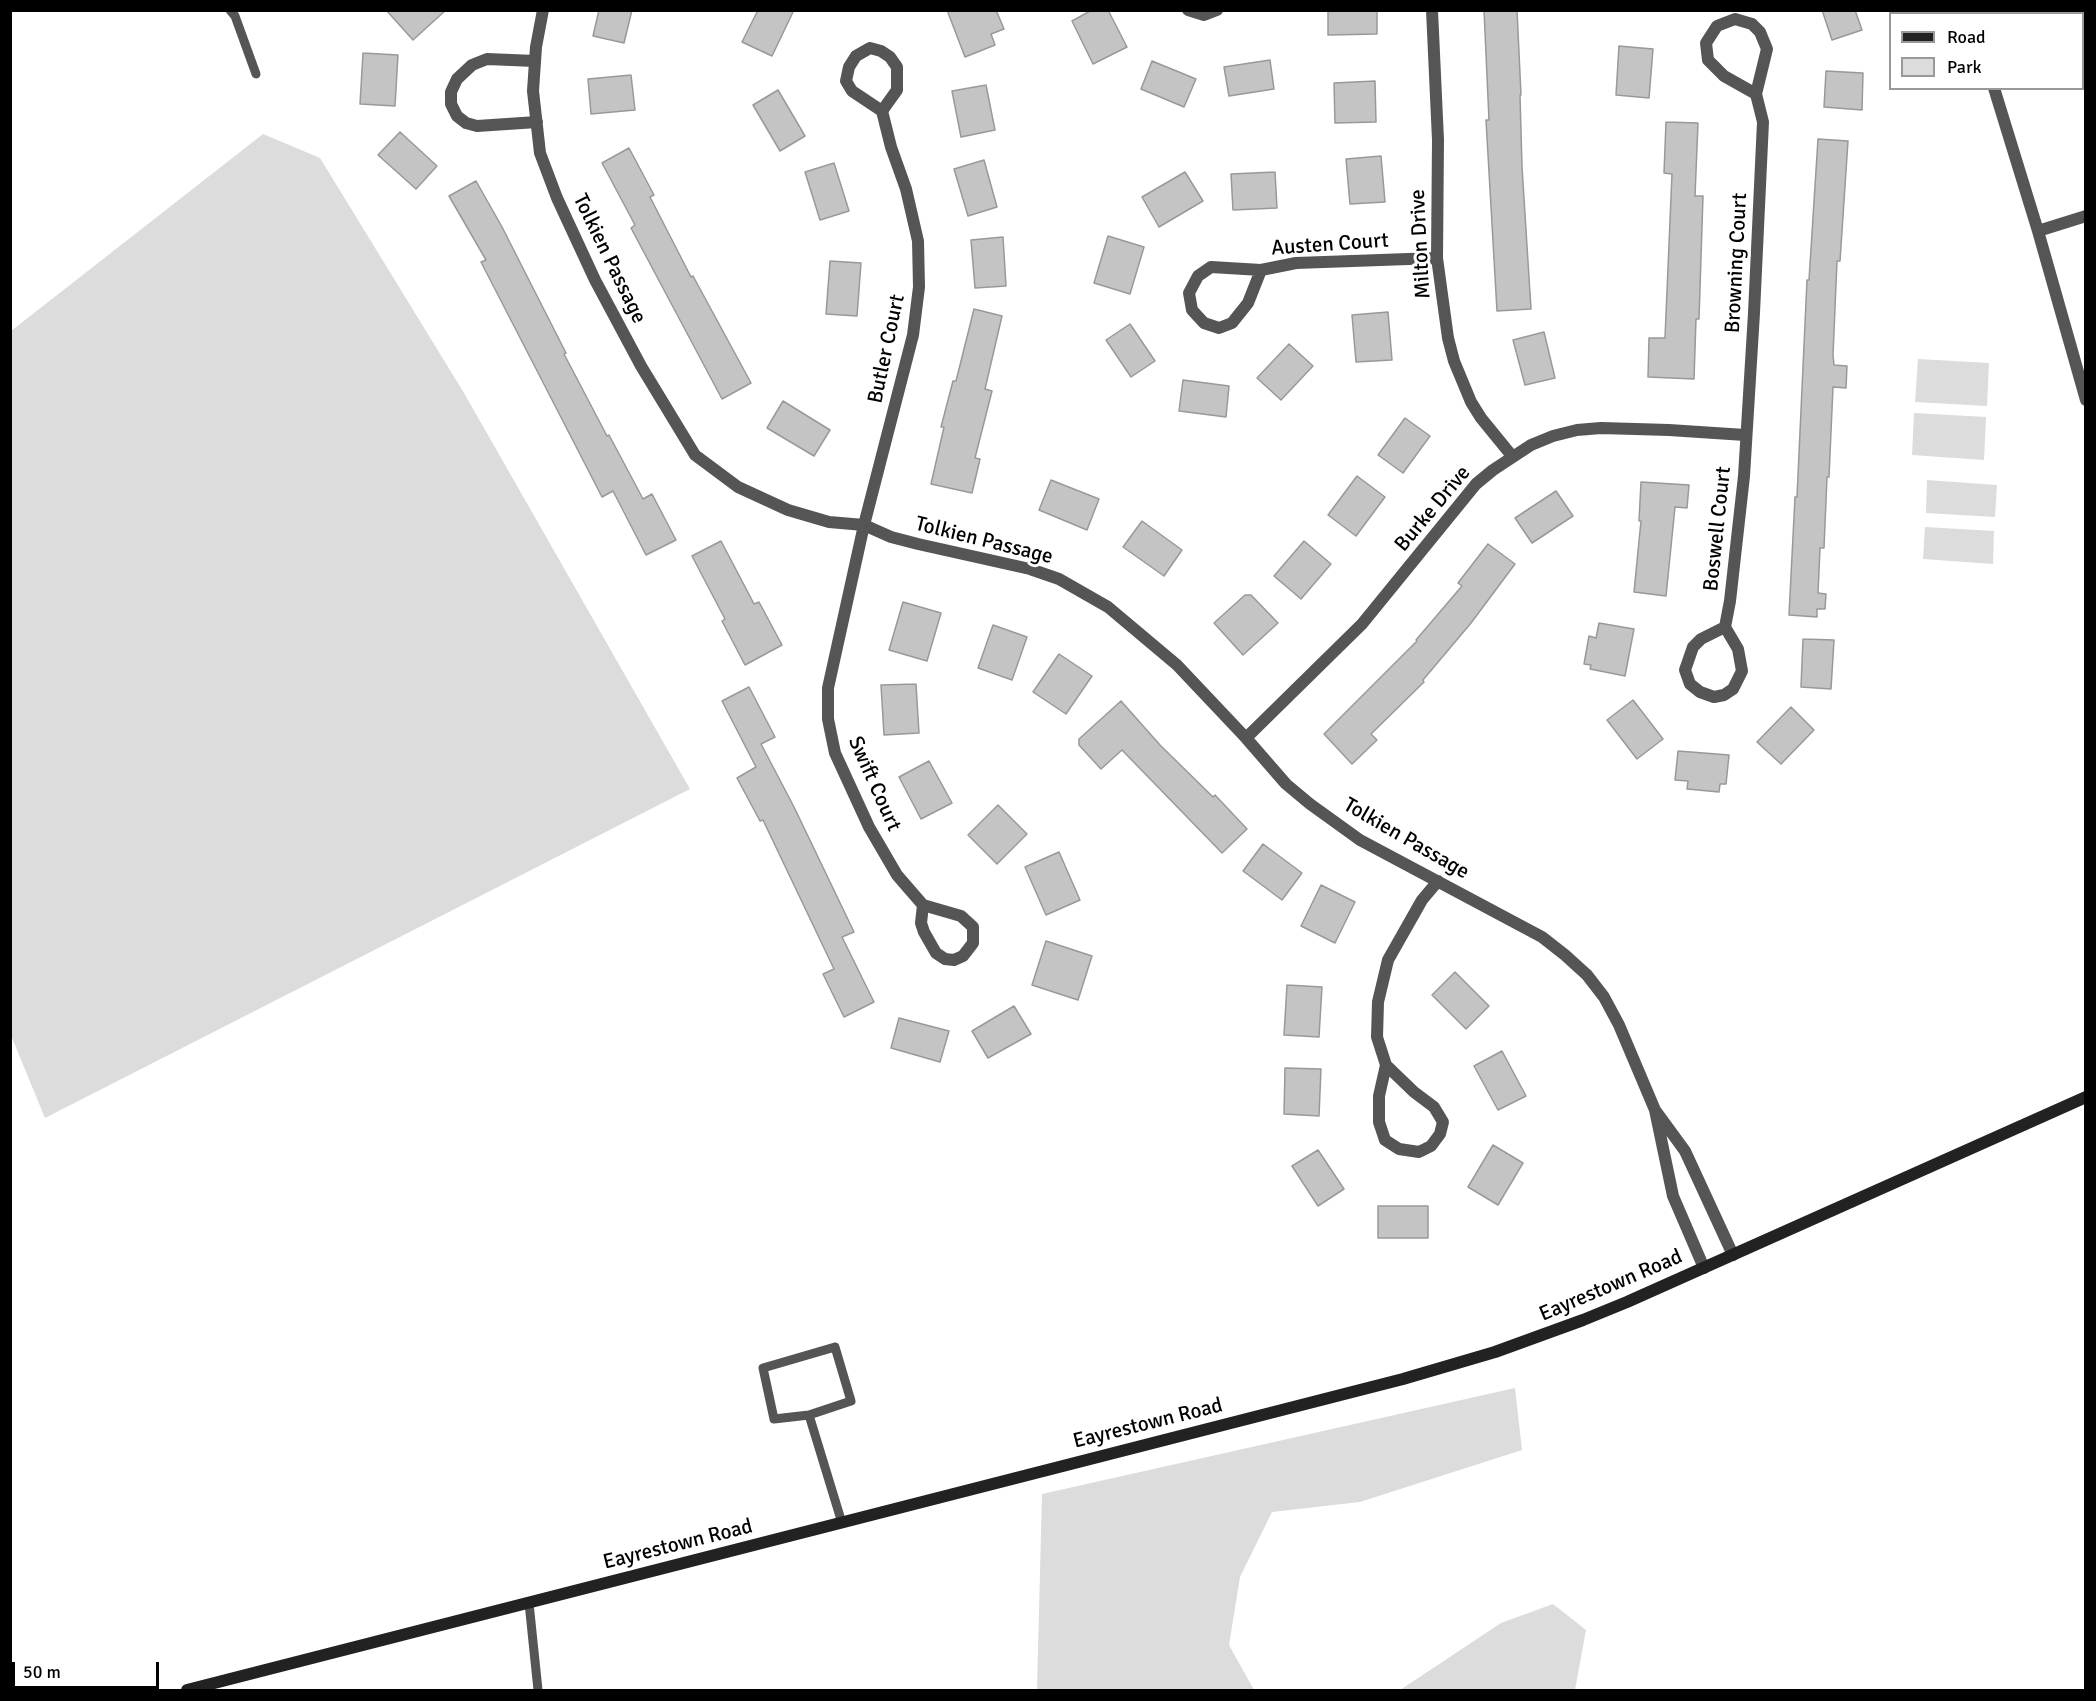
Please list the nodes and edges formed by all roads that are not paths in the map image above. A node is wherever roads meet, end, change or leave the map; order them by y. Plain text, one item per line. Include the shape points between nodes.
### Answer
1 (230, 10) edge
2 (543, 10) edge
3 (1188, 10) edge
4 (1217, 10) edge
5 (1432, 10) edge
6 (534, 61) junction
7 (256, 74) dead end
8 (1995, 90) edge
9 (1756, 94) junction
10 (882, 111) junction
11 (537, 122) junction
12 (2085, 216) edge
13 (2038, 231) junction
14 (1437, 258) junction
15 (1261, 270) junction
16 (2085, 400) edge
17 (1745, 435) junction
18 (1512, 456) junction
19 (864, 525) junction
20 (1725, 627) junction
21 (1246, 738) junction
22 (1438, 881) junction
23 (923, 905) junction
24 (1386, 1065) junction
25 (2085, 1097) edge
26 (1655, 1110) junction
27 (1733, 1255) junction
28 (1704, 1269) junction
29 (809, 1415) junction
30 (842, 1523) junction
31 (529, 1604) junction
32 (187, 1690) edge
33 (538, 1690) edge

1 - 7 lane
2 - 6 street, Tolkien Passage
3 - 4 street via 1204,15
5 - 14 street, Milton Drive
6 - 11 street, Tolkien Passage
6 - 11 street via 487,59 472,65 457,79 451,104 457,116 477,126
8 - 13 street
9 - 9 street, Browning Court via 1767,49 1760,32 1752,24 1735,19 1717,26 1706,43 1708,60 1724,76
9 - 17 street, Browning Court via 1763,122
10 - 10 street via 897,90 897,67 890,57 870,48 856,56 846,81 852,91
10 - 19 street, Butler Court via 918,241 919,287 909,352
11 - 19 street, Tolkien Passage via 540,153 586,262 695,455 762,500 829,522
12 - 13 street
13 - 16 street
14 - 15 street, Austen Court via 1296,263
14 - 18 street, Milton Drive via 1454,361 1471,402
15 - 15 street, Austen Court via 1248,303 1232,323 1219,328 1204,323 1192,310 1189,293 1198,276 1211,267
17 - 18 street, Burke Drive via 1577,430 1553,436
17 - 20 street, Boswell Court via 1744,476
18 - 21 street, Burke Drive via 1476,484 1362,624
19 - 21 street, Tolkien Passage via 891,537 1030,569 1086,594 1154,644
19 - 23 street, Swift Court via 828,688 828,719 835,753 869,827 897,875
20 - 20 street via 1693,647 1685,670 1690,684 1714,697 1733,689 1742,671 1738,649
21 - 22 street, Tolkien Passage via 1286,784 1335,823
22 - 24 street via 1422,900 1388,960 1377,1017 1377,1037
22 - 26 street, Tolkien Passage via 1542,937 1587,975 1619,1025
23 - 23 street via 962,916 973,927 973,943 963,956 954,960 936,953 921,923
24 - 24 street via 1434,1107 1443,1122 1431,1146 1419,1152 1399,1149 1385,1140 1379,1122 1379,1096
25 - 27 street, Eayrestown Road
26 - 27 street, Tolkien Passage via 1685,1150
26 - 28 street, Tolkien Passage via 1673,1196
27 - 28 street, Eayrestown Road
28 - 30 street, Eayrestown Road via 1583,1320 1461,1363
29 - 29 lane via 851,1401 835,1347 764,1368 774,1419
29 - 30 lane
30 - 31 street, Eayrestown Road
31 - 32 street, Eayrestown Road
31 - 33 lane

